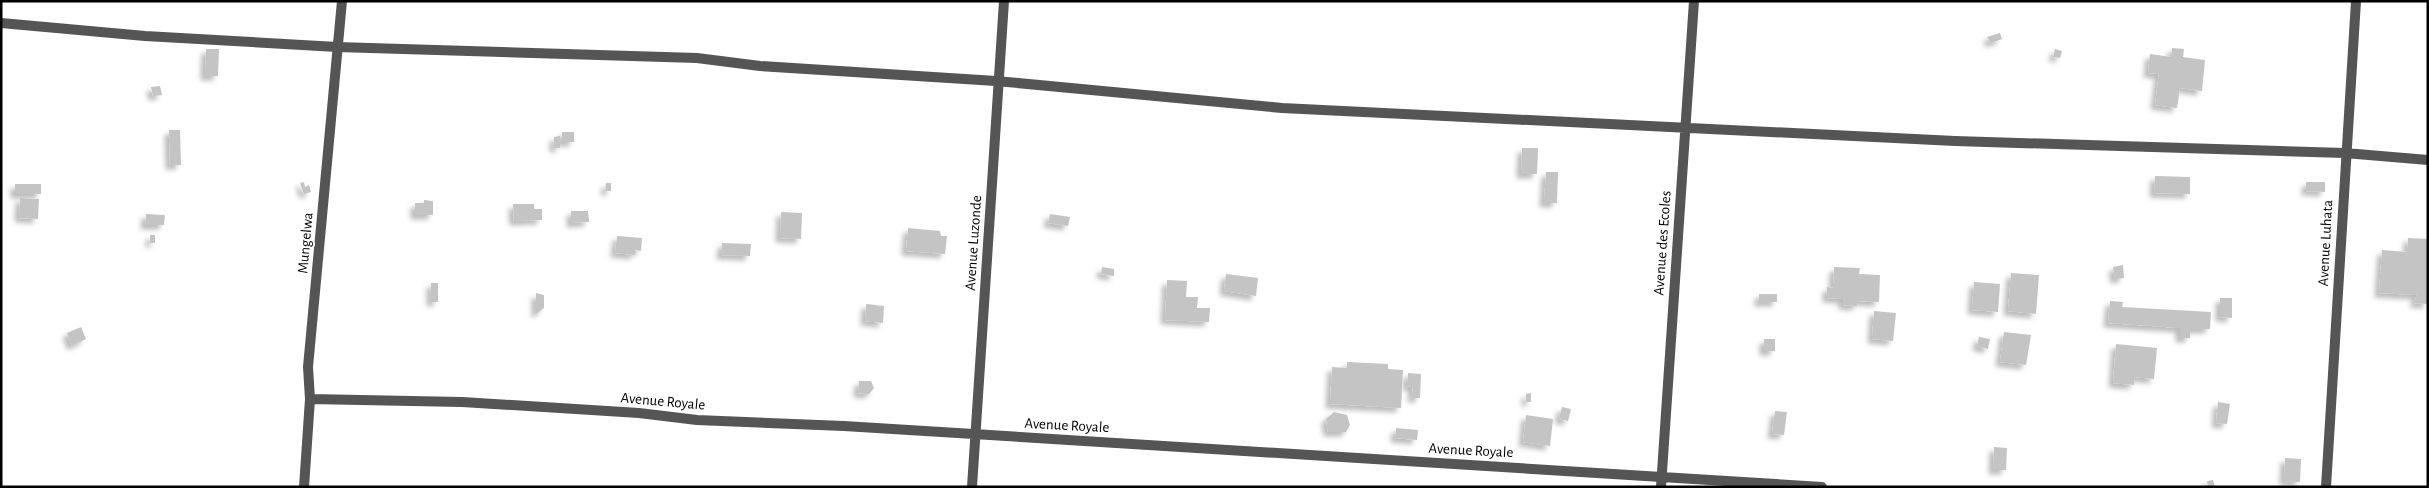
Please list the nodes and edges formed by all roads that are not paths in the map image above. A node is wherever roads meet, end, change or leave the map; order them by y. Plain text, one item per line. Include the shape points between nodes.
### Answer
1 (342, 1) edge
2 (1004, 1) edge
3 (1694, 1) edge
4 (2356, 1) edge
5 (1, 23) edge
6 (338, 47) junction
7 (998, 81) junction
8 (1686, 126) junction
9 (2346, 154) junction
10 (2428, 160) edge
11 (310, 399) junction
12 (975, 435) junction
13 (1661, 481) edge
14 (304, 487) edge
15 (972, 487) edge
16 (1822, 487) edge
17 (2326, 487) edge

1 - 6 street, Mungelwa
2 - 7 street, Avenue Luzonde
3 - 8 street, Avenue des Ecoles
4 - 9 street, Avenue Luhata
5 - 6 street via 144,36
6 - 7 street via 697,58 760,66
6 - 11 street, Mungelwa via 308,367
7 - 8 street via 1282,108
7 - 12 street, Avenue Luzonde
8 - 9 street via 1955,141
8 - 13 street, Avenue des Ecoles
9 - 10 street
9 - 17 street, Avenue Luhata
11 - 12 street, Avenue Royale via 462,402 639,413 697,420
11 - 14 street, Mungelwa
12 - 13 street, Avenue Royale
12 - 15 street, Avenue Luzonde
13 - 16 street, Avenue Royale

